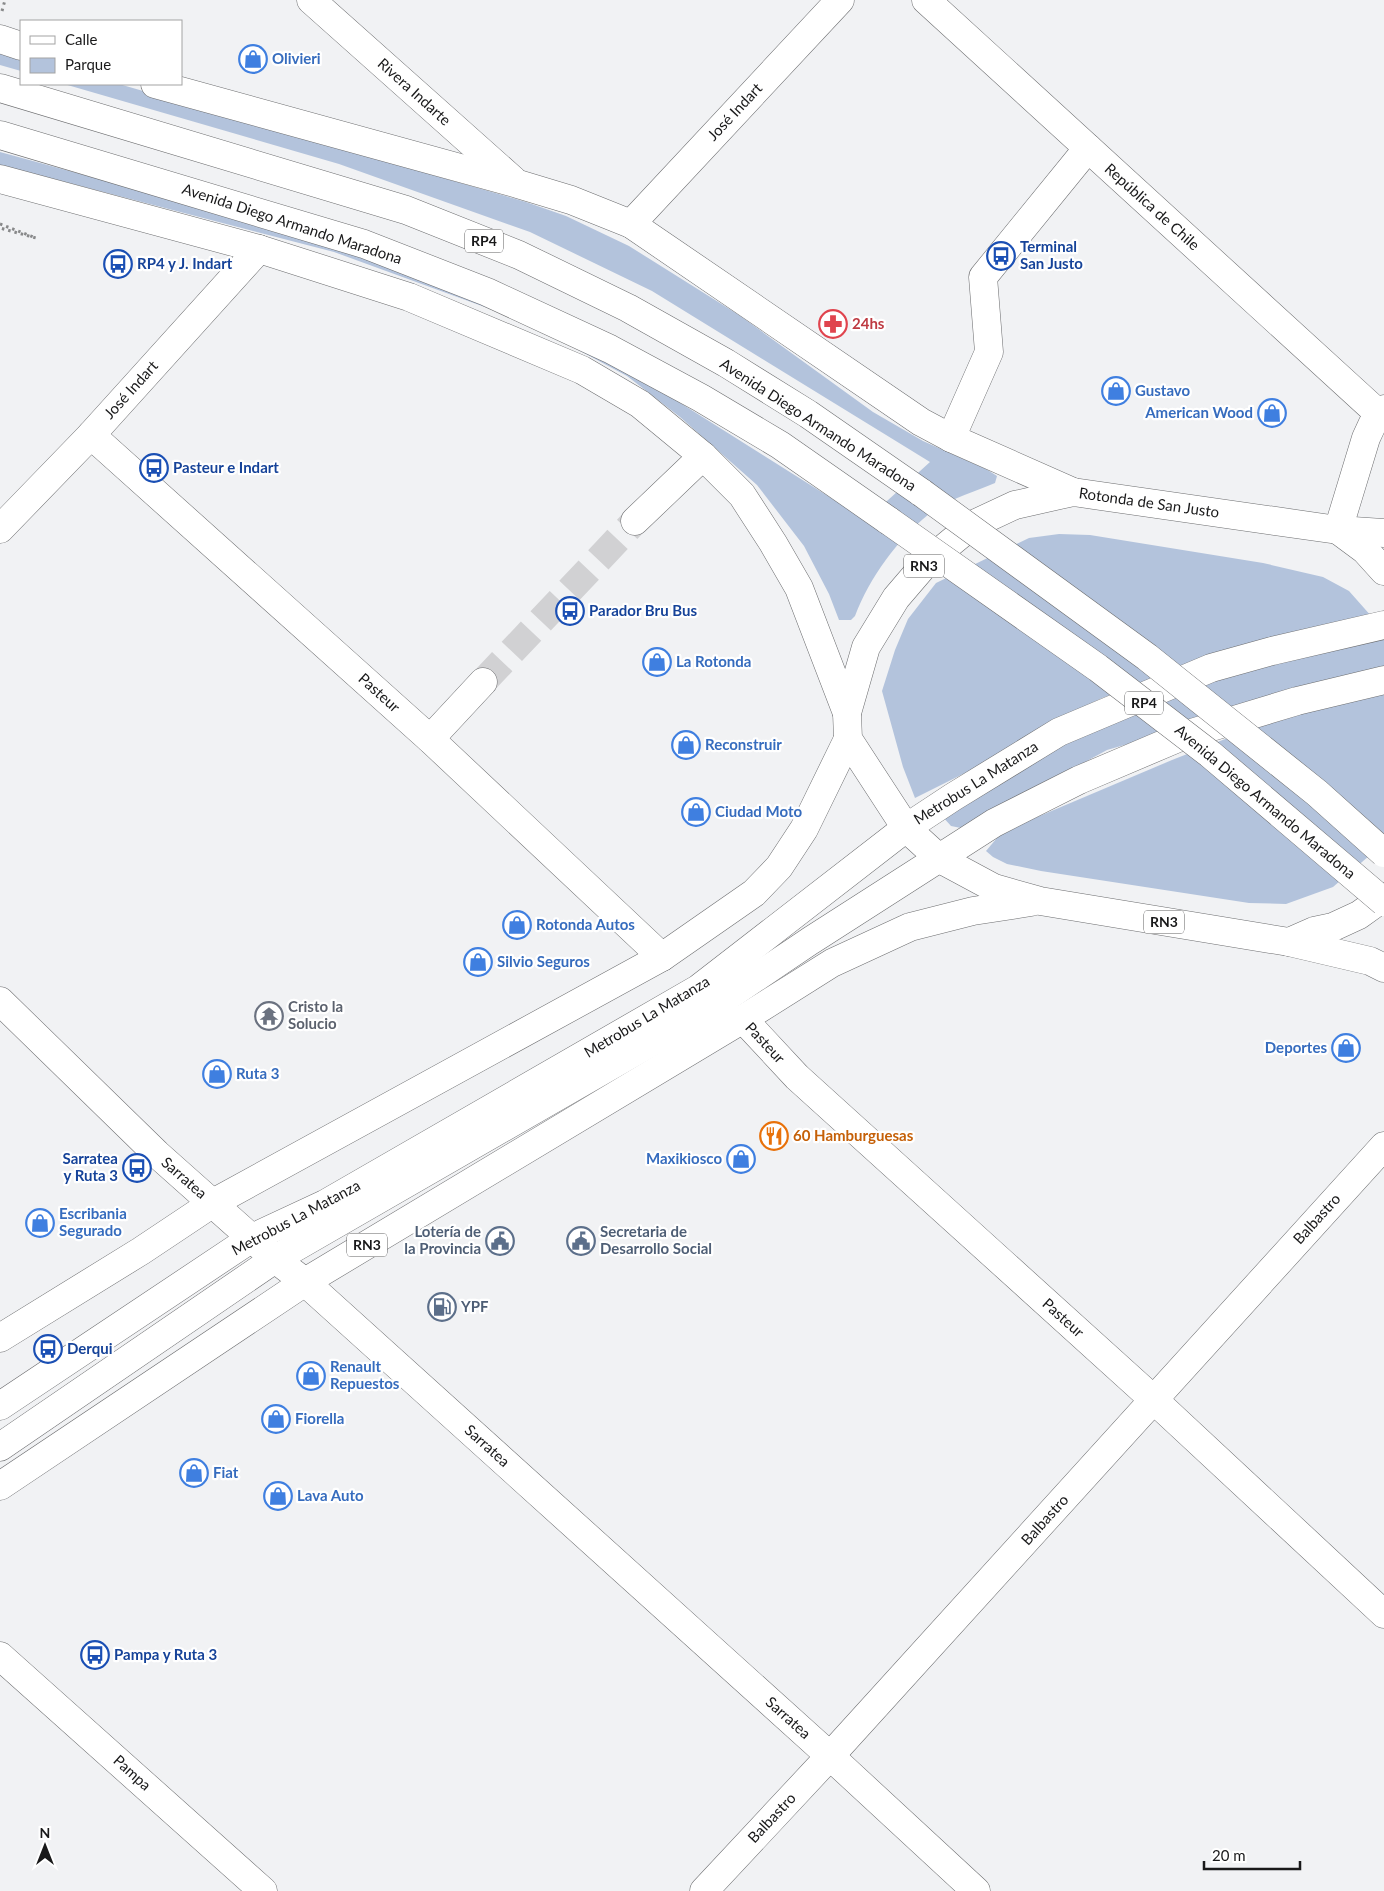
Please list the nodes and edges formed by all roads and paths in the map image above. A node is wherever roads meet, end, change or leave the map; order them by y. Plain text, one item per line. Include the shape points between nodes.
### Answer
1 (311, 0) edge
2 (840, 0) edge
3 (926, 0) edge
4 (0, 39) edge
5 (20, 46) edge
6 (159, 85) edge
7 (0, 88) edge
8 (0, 136) edge
9 (1088, 148) junction
10 (0, 179) edge
11 (518, 184) junction
12 (0, 224) edge
13 (631, 224) junction
14 (0, 228) edge
15 (259, 249) junction
16 (1382, 412) edge
17 (91, 435) junction
18 (951, 438) junction
19 (703, 456) junction
20 (1073, 492) junction
21 (635, 521) tunnel mouth
22 (0, 529) edge
23 (1338, 530) junction
24 (1384, 533) edge
25 (1384, 571) edge
26 (1384, 625) edge
27 (1384, 680) edge
28 (482, 682) tunnel mouth
29 (847, 712) junction
30 (430, 739) junction
31 (848, 739) junction
32 (906, 828) junction
33 (1384, 853) edge
34 (940, 859) junction
35 (1384, 897) edge
36 (1040, 901) junction
37 (1384, 902) edge
38 (1289, 942) junction
39 (662, 958) junction
40 (1384, 968) edge
41 (0, 1001) edge
42 (743, 1019) junction
43 (1384, 1146) edge
44 (213, 1203) junction
45 (252, 1238) junction
46 (274, 1259) junction
47 (305, 1282) junction
48 (0, 1338) edge
49 (1154, 1400) junction
50 (0, 1406) edge
51 (0, 1446) edge
52 (0, 1486) edge
53 (1384, 1614) edge
54 (0, 1656) edge
55 (830, 1756) junction
56 (263, 1891) edge
57 (704, 1891) edge
58 (976, 1891) edge

1 - 11 main road, Rivera Indarte
2 - 13 main road, José Indart
3 - 9 main road, República de Chile
4 - 5 main road
6 - 11 main road
7 - 33 main road, Avenida Diego Armando Maradona / RP4, bridge via 406,210 519,255 628,308 808,414 922,493 1146,657 1317,794
8 - 37 main road, Avenida Diego Armando Maradona / RP4, bridge via 364,244 487,292 610,349 701,398 780,445 1098,668 1210,754
9 - 16 main road, República de Chile
9 - 18 main road via 983,276 989,352
10 - 15 main road
11 - 13 main road via 571,200
12 - 14 path via 36,238
13 - 18 main road via 920,422
15 - 17 main road, José Indart
15 - 19 main road via 409,297 582,370 640,404
16 - 23 main road via 1366,438
17 - 22 main road, José Indart
17 - 30 main road, Pasteur
18 - 20 main road
19 - 21 main road
19 - 29 main road via 742,495 799,588
20 - 23 main road, Rotonda de San Justo / RN3
20 - 29 main road, Rotonda de San Justo / RN3 via 1015,505 972,525 926,564 896,598 866,646
23 - 24 main road
23 - 25 main road, Rotonda de San Justo / RN3 via 1365,550
26 - 32 main road, Metrobus La Matanza via 1211,668 1060,732
27 - 34 main road, Metrobus La Matanza via 1296,701 1185,735 1079,780 994,823
28 - 30 main road
29 - 31 main road, Rotonda de San Justo / RN3
30 - 39 main road, Pasteur
31 - 32 main road, RN3
31 - 39 main road, RN3 via 804,829 779,867 754,892
32 - 34 main road, RN3
32 - 45 main road, Metrobus La Matanza via 698,989 325,1204
34 - 36 main road, RN3 via 994,888
34 - 46 main road, Metrobus La Matanza via 709,1009
35 - 38 main road via 1333,927
36 - 38 main road, RN3
36 - 42 main road, RN3 via 973,911 910,927 832,963
38 - 40 main road via 1370,961
39 - 44 main road, RN3
41 - 44 main road, Sarratea via 157,1154
42 - 47 main road, RN3
42 - 49 main road, Pasteur via 796,1077
43 - 49 main road, Balbastro
44 - 45 main road, Sarratea
44 - 48 main road, RN3
45 - 46 main road, Sarratea
45 - 50 main road, Metrobus La Matanza
46 - 47 main road, Sarratea
46 - 51 main road, Metrobus La Matanza
47 - 52 main road, RN3
47 - 55 main road, Sarratea
49 - 53 main road, Pasteur
49 - 55 main road, Balbastro
54 - 56 main road, Pampa
55 - 57 main road, Balbastro
55 - 58 main road, Sarratea

